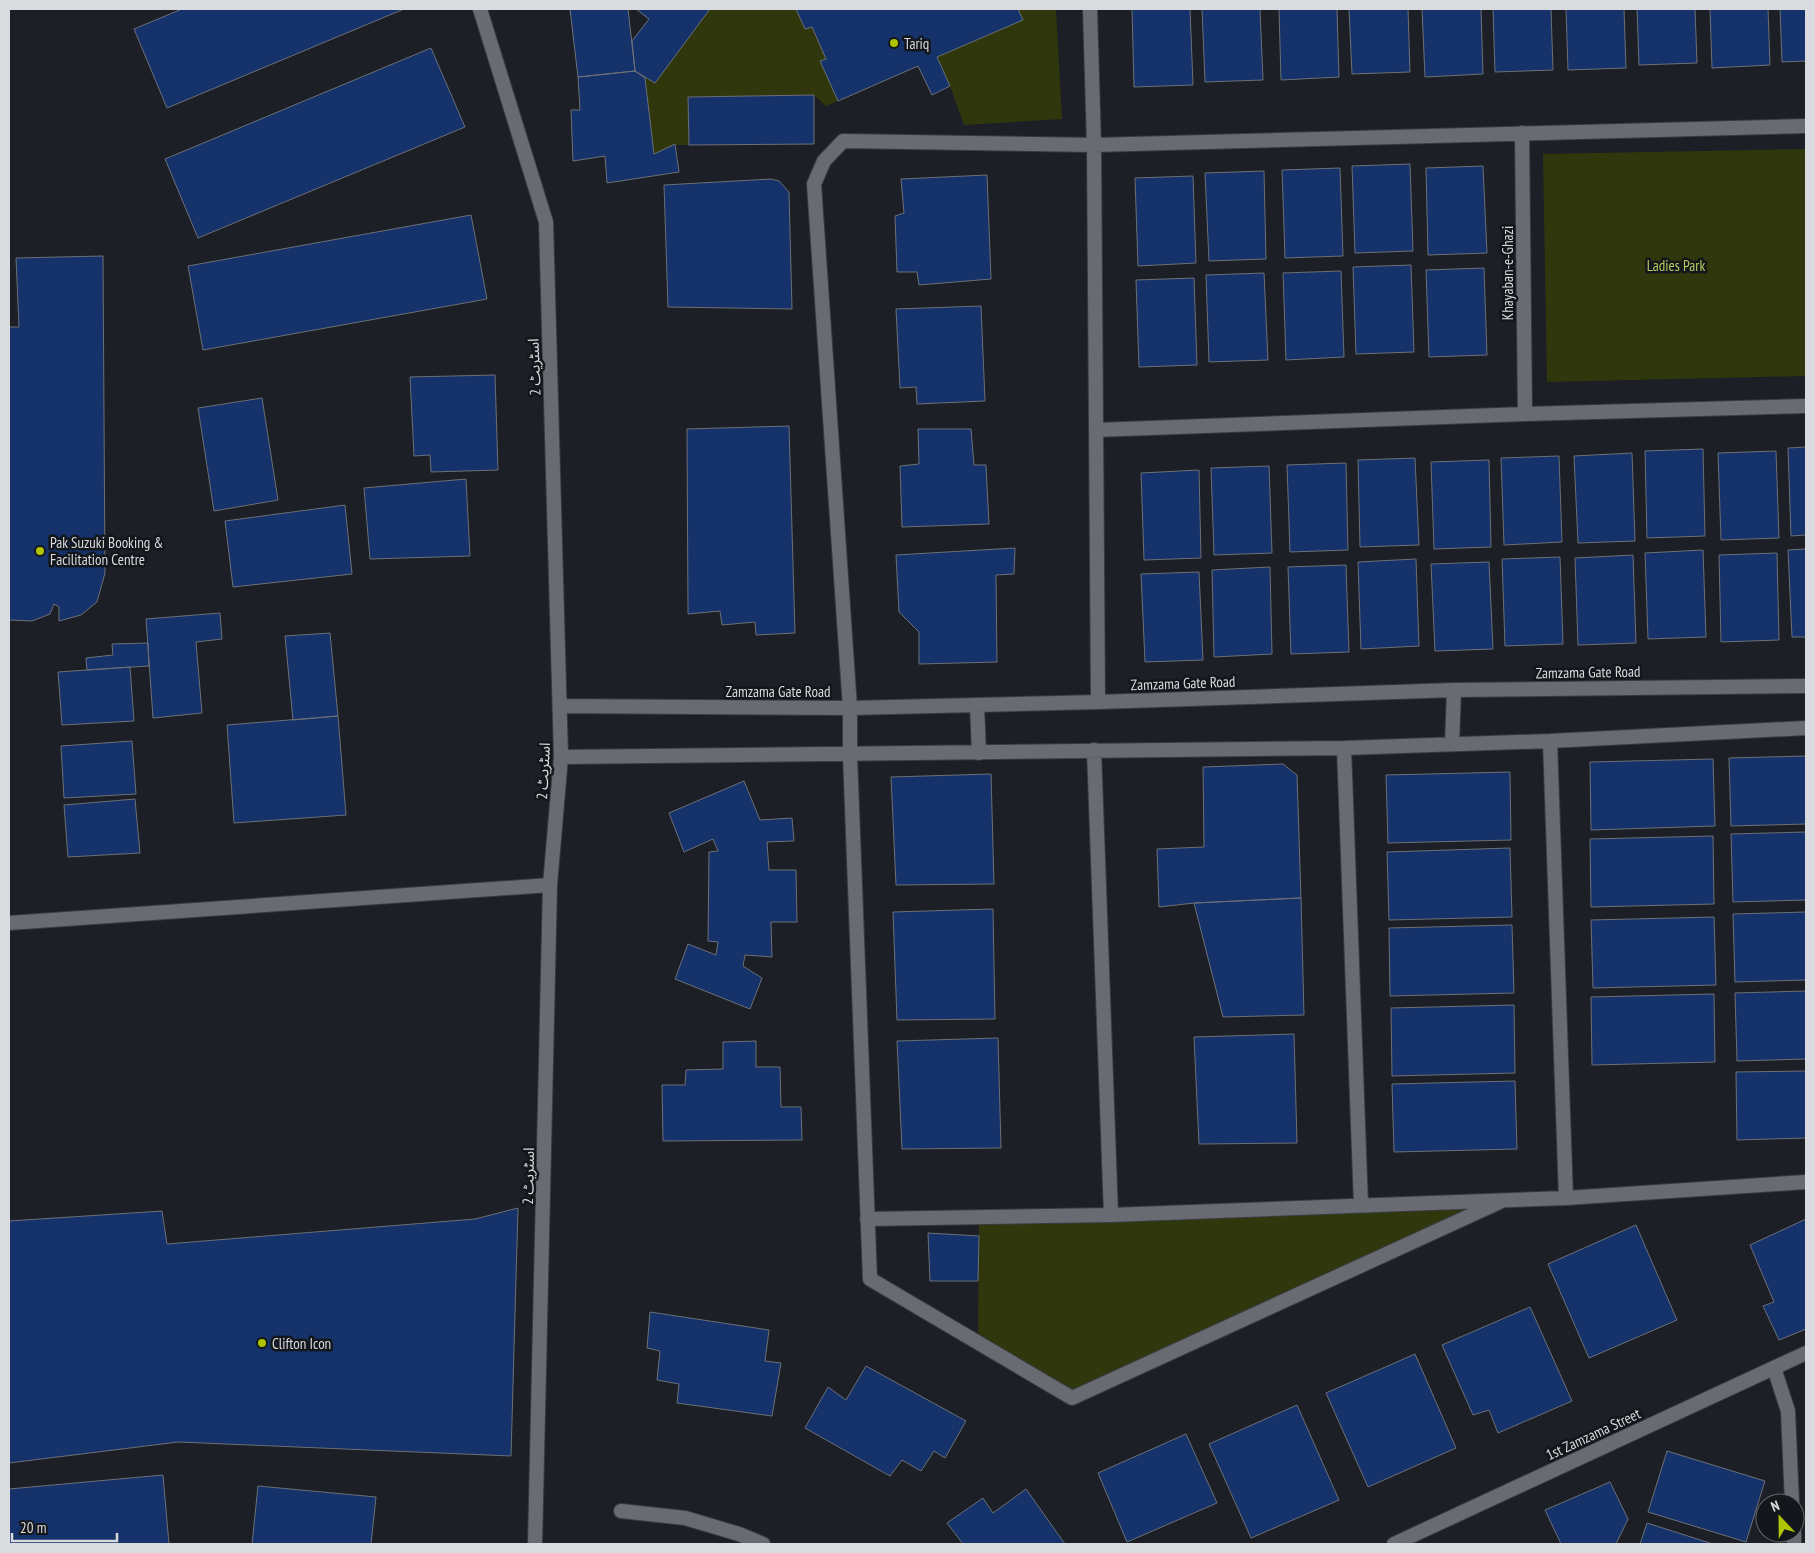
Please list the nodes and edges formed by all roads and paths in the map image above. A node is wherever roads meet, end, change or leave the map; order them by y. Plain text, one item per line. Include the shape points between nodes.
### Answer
1 (480, 9) edge
2 (1090, 9) edge
3 (1806, 126) edge
4 (1522, 133) junction
5 (1094, 145) junction
6 (1806, 406) edge
7 (1525, 414) junction
8 (1096, 430) junction
9 (1806, 686) edge
10 (1454, 690) junction
11 (1098, 702) junction
12 (977, 705) junction
13 (560, 706) junction
14 (850, 708) junction
15 (1806, 728) edge
16 (1550, 741) junction
17 (1452, 744) junction
18 (1344, 748) junction
19 (1094, 750) junction
20 (979, 753) junction
21 (850, 755) junction
22 (562, 757) junction
23 (550, 885) junction
24 (9, 923) edge
25 (1806, 1182) edge
26 (1566, 1198) junction
27 (1502, 1201) junction
28 (1361, 1205) junction
29 (1111, 1215) junction
30 (867, 1219) junction
31 (1806, 1353) edge
32 (1774, 1368) junction
33 (1792, 1493) edge
34 (621, 1511) dead end
35 (535, 1544) edge
36 (762, 1544) edge
37 (1394, 1544) edge

1 - 13 street, اسٹریٹ 2 via 546,222
2 - 5 street
3 - 4 street
4 - 5 street
4 - 7 street, Khayaban-e-Ghazi
5 - 8 street
5 - 14 street via 843,141 824,160 814,184
6 - 7 street
7 - 8 street
8 - 11 street
9 - 10 street, Zamzama Gate Road
10 - 11 street, Zamzama Gate Road
10 - 17 street
11 - 12 street, Zamzama Gate Road
12 - 14 street, Zamzama Gate Road
12 - 20 street
13 - 14 street, Zamzama Gate Road
13 - 22 street, اسٹریٹ 2
14 - 21 street
15 - 16 street
16 - 17 street
16 - 26 street
17 - 18 street
18 - 19 street
18 - 28 street
19 - 20 street
19 - 29 street
20 - 21 street
21 - 22 street
21 - 30 street
22 - 23 street, اسٹریٹ 2
23 - 24 street
23 - 35 street, اسٹریٹ 2
25 - 26 street
26 - 27 street
27 - 28 street
27 - 30 street via 1072,1398 870,1279
28 - 29 street
29 - 30 street
31 - 32 street, 1st Zamzama Street
32 - 33 street via 1788,1411
32 - 37 street, 1st Zamzama Street
34 - 36 street via 685,1518

